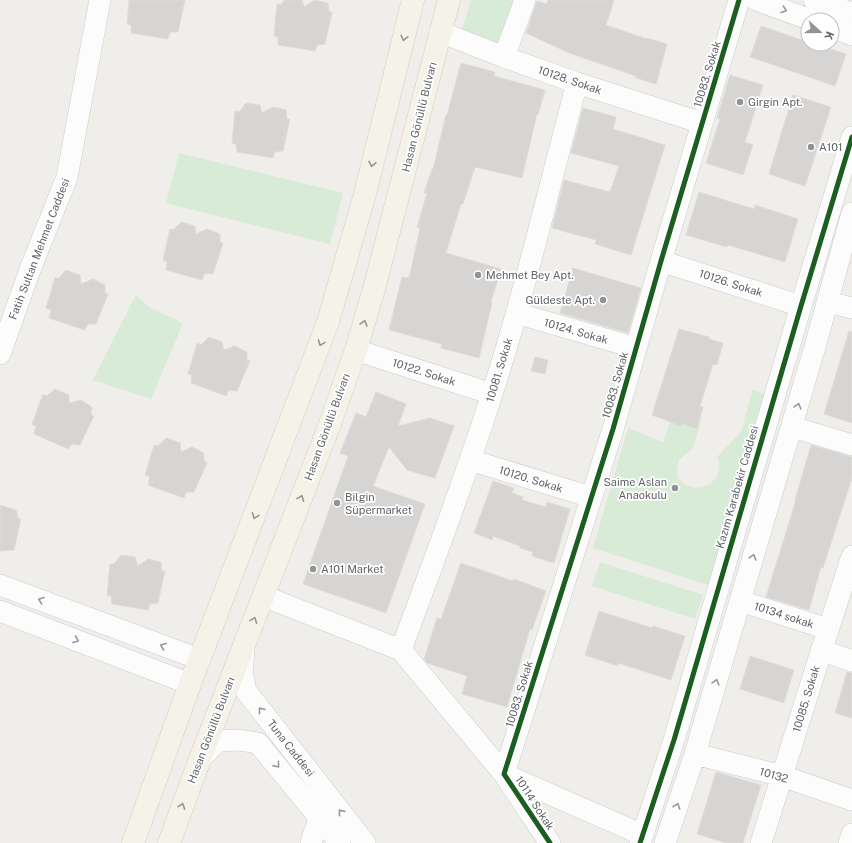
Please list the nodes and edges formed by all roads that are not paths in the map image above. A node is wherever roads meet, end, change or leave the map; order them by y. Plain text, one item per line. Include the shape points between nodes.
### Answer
1 (100, 0) edge
2 (413, 0) edge
3 (450, 0) edge
4 (525, 0) edge
5 (739, 0) edge
6 (756, 0) edge
7 (814, 0) edge
8 (852, 13) edge
9 (800, 16) edge
10 (840, 30) edge
11 (440, 32) junction
12 (852, 35) edge
13 (504, 57) junction
14 (577, 83) junction
15 (702, 123) junction
16 (852, 137) edge
17 (852, 213) edge
18 (662, 261) junction
19 (828, 302) junction
20 (801, 306) junction
21 (852, 308) edge
22 (516, 313) junction
23 (636, 348) junction
24 (356, 350) junction
25 (0, 354) edge
26 (492, 394) junction
27 (792, 427) junction
28 (852, 445) edge
29 (470, 460) junction
30 (591, 497) junction
31 (852, 556) edge
32 (0, 585) edge
33 (263, 596) junction
34 (740, 601) junction
35 (0, 611) edge
36 (828, 629) junction
37 (244, 645) junction
38 (401, 650) junction
39 (821, 650) junction
40 (199, 660) junction
41 (852, 661) edge
42 (190, 684) junction
43 (695, 754) junction
44 (200, 759) junction
45 (504, 774) junction
46 (782, 776) junction
47 (852, 800) edge
48 (319, 818) junction
49 (852, 834) edge
50 (642, 839) edge
51 (133, 843) edge
52 (169, 843) edge
53 (311, 843) edge
54 (340, 843) edge
55 (366, 843) edge
56 (550, 843) edge
57 (665, 843) edge
58 (762, 843) edge
59 (849, 843) edge

1 - 25 street, Fatih Sultan Mehmet Caddesi via 67,177
2 -> 40 main road via 365,194 328,322
3 - 11 main road, Hasan Gönüllü Bulvarı
4 - 13 street
5 - 15 street, 10083. Sokak
6 -> 9 street
7 - 8 street
10 - 12 street
11 - 13 street, 10128. Sokak
24 -> 11 main road, Hasan Gönüllü Bulvarı via 413,144
13 - 14 street, 10128. Sokak
14 - 15 street, 10128. Sokak
14 - 22 street, 10081. Sokak
15 - 18 street, 10083. Sokak
16 - 20 street, Kazım Karabekir Caddesi
17 - 19 street
18 - 20 street, 10126. Sokak
18 - 23 street, 10083. Sokak
19 - 21 street
27 -> 19 street
20 - 50 street, Kazım Karabekir Caddesi via 674,740
22 - 23 street, 10124. Sokak
22 - 26 street, 10081. Sokak
23 - 30 street, 10083. Sokak
24 - 26 street, 10122. Sokak
33 -> 24 main road, Hasan Gönüllü Bulvarı
26 - 29 street, 10081. Sokak
27 - 28 street
34 -> 27 street
29 - 30 street, 10120. Sokak
29 - 38 street, 10081. Sokak
30 - 45 street, 10083. Sokak
31 - 36 street, 10085. Sokak
40 -> 32 street
37 -> 33 main road, Hasan Gönüllü Bulvarı
33 - 38 street, 10114 Sokak
34 - 36 street, 10134 sokak
43 -> 34 street
35 -> 42 street
36 - 39 street, 10085. Sokak
37 - 44 main road, Hasan Gönüllü Bulvarı
55 -> 37 street, Tuna Caddesi via 246,690 242,673
38 - 45 street, 10114 Sokak
39 - 41 street
39 - 46 street, 10085. Sokak
40 - 42 main road
42 - 51 main road
43 - 46 street, 10132
57 -> 43 street
44 -> 48 street, Tuna Caddesi via 218,741 258,742
52 -> 44 main road, Hasan Gönüllü Bulvarı
45 - 50 street, 10114 Sokak
45 - 56 street, 10114 Sokak
46 - 47 street, 10132
46 - 58 street, 10085. Sokak
48 - 53 street
48 - 54 street, Tuna Caddesi
49 - 59 street

